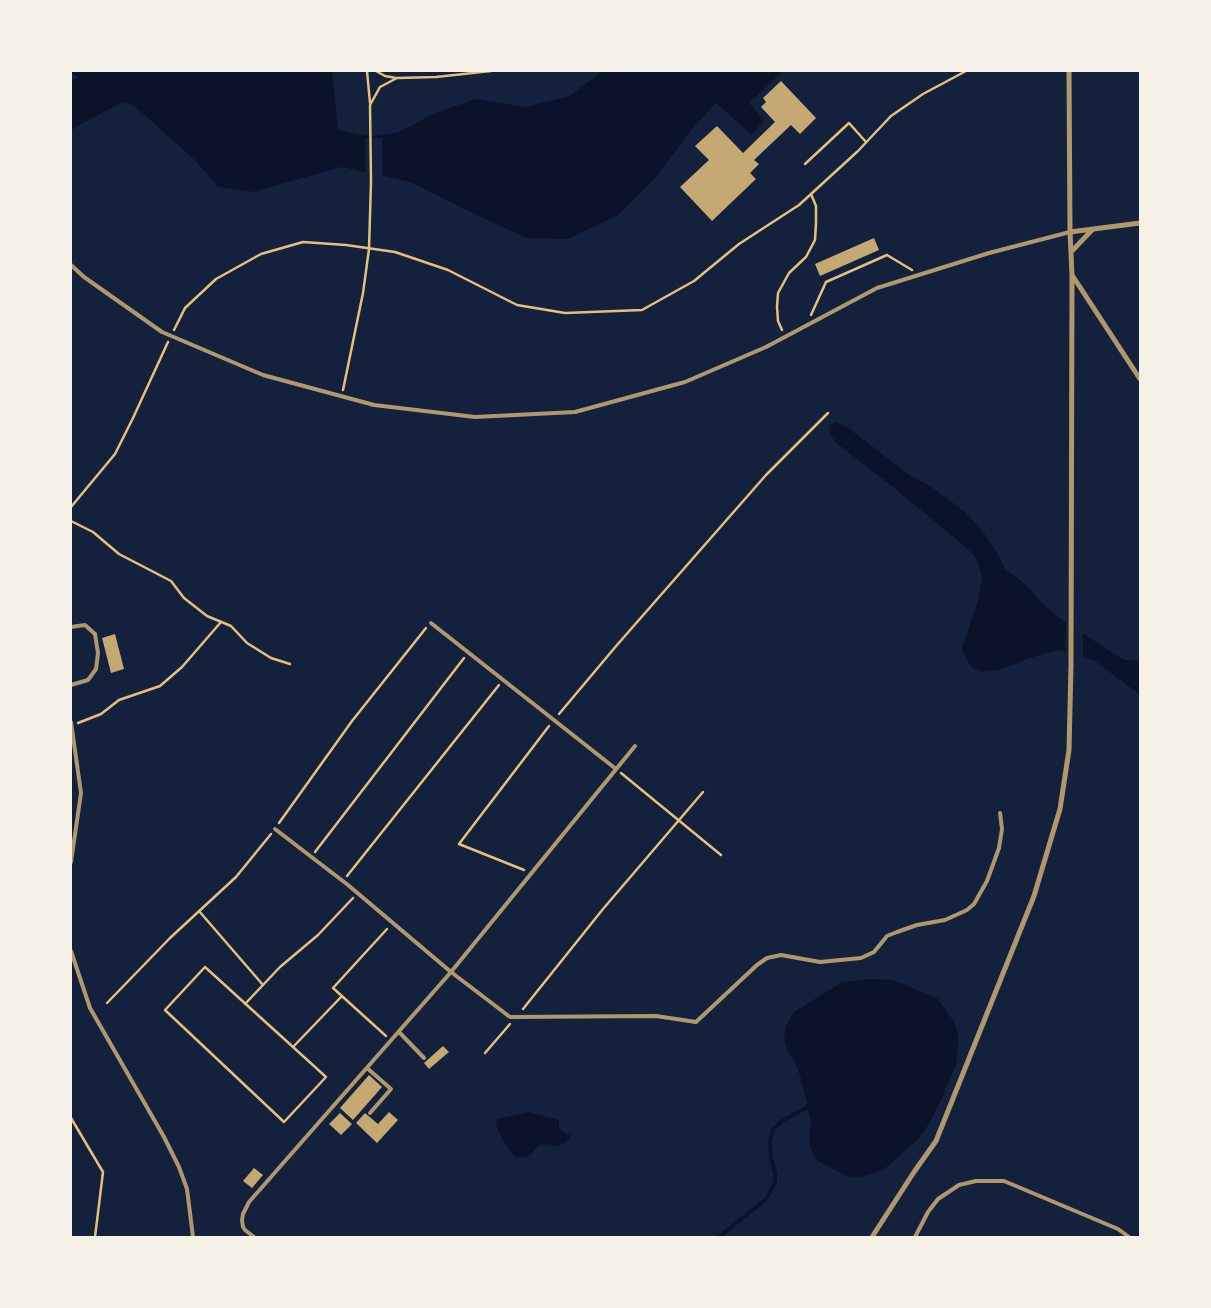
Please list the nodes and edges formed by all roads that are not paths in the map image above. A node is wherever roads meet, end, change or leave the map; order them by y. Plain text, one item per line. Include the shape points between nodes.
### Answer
1 (1069, 71) edge
2 (1140, 223) edge
3 (1092, 229) junction
4 (1070, 232) junction
5 (1071, 252) junction
6 (71, 265) edge
7 (1072, 275) junction
8 (1140, 379) edge
9 (431, 623) road end
10 (71, 627) edge
11 (71, 685) edge
12 (71, 723) edge
13 (634, 746) dead end
14 (616, 769) junction
15 (1000, 813) dead end
16 (275, 829) road end
17 (71, 862) edge
18 (71, 951) edge
19 (451, 972) junction
20 (398, 1032) junction
21 (424, 1058) dead end
22 (367, 1068) junction
23 (370, 1113) dead end
24 (193, 1237) edge
25 (254, 1237) edge
26 (872, 1237) edge
27 (915, 1237) edge
28 (1129, 1237) edge

1 - 4 street
2 - 3 street
3 - 4 street
3 - 5 street
4 - 5 street
4 - 6 lane via 877,288 766,347 685,382 575,412 475,416 374,405 263,375 162,332
5 - 7 street
7 - 8 street
7 - 26 street via 1071,665 1069,750 1060,809 1034,896 936,1141
9 - 14 lane
10 - 11 lane via 85,625 95,634 98,653 96,669 88,680
12 - 17 lane via 81,793
13 - 14 lane
14 - 19 lane
15 - 19 lane via 999,848 987,881 967,910 946,920 917,925 887,936 874,952 861,958 820,962 781,955 767,958 696,1022 656,1016 510,1017
16 - 19 lane via 358,893
18 - 24 lane via 90,1008 179,1167 187,1189
19 - 20 lane
20 - 21 lane
20 - 22 lane
22 - 23 lane via 391,1089
22 - 25 lane via 245,1208 243,1227
27 - 28 lane via 938,1198 976,1181 1004,1181 1118,1229

